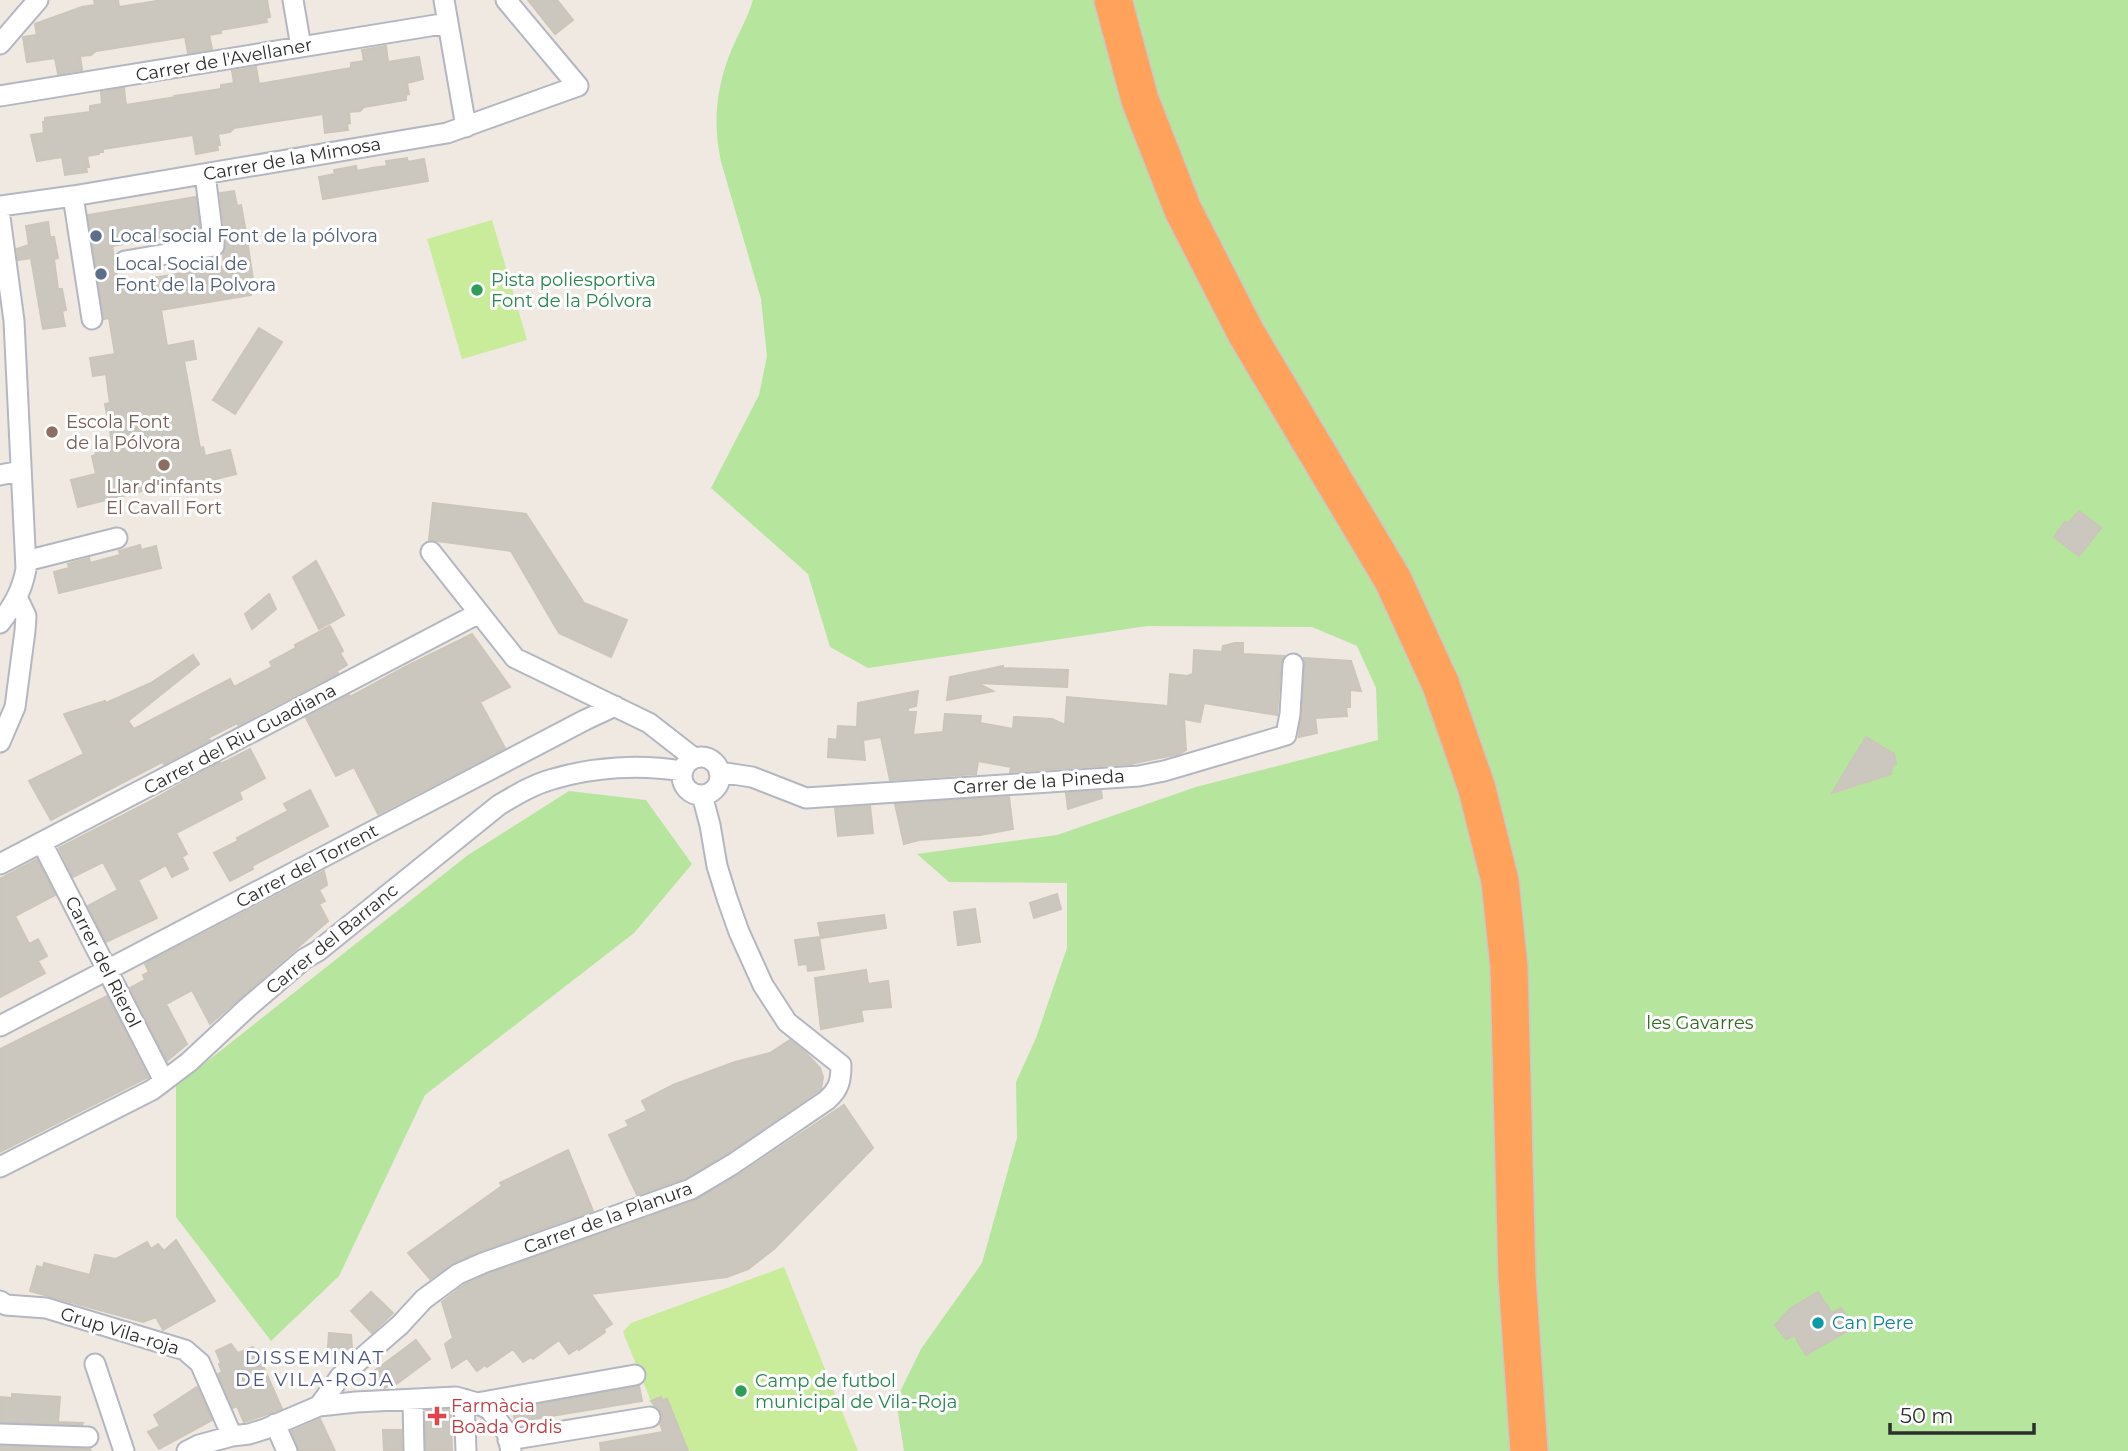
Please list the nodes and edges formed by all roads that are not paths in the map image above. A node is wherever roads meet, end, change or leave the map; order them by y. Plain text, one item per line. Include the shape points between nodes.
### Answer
1 (38, 0) edge
2 (293, 0) edge
3 (444, 0) edge
4 (506, 0) edge
5 (1113, 0) edge
6 (448, 23) junction
7 (0, 44) edge
8 (301, 47) junction
9 (0, 96) edge
10 (466, 127) junction
11 (205, 174) junction
12 (73, 196) junction
13 (0, 206) edge
14 (0, 217) edge
15 (125, 261) dead end
16 (92, 318) dead end
17 (21, 471) junction
18 (0, 475) edge
19 (117, 538) dead end
20 (431, 552) dead end
21 (26, 561) junction
22 (17, 597) junction
23 (480, 613) junction
24 (0, 623) edge
25 (1293, 664) dead end
26 (615, 706) junction
27 (0, 742) edge
28 (688, 764) junction
29 (719, 772) junction
30 (702, 795) junction
31 (41, 843) junction
32 (0, 864) edge
33 (107, 970) junction
34 (0, 1026) edge
35 (164, 1080) junction
36 (0, 1167) edge
37 (0, 1301) edge
38 (95, 1364) dead end
39 (635, 1375) dead end
40 (413, 1400) junction
41 (471, 1401) junction
42 (319, 1406) junction
43 (650, 1417) dead end
44 (275, 1424) junction
45 (0, 1434) edge
46 (232, 1436) junction
47 (88, 1437) dead end
48 (510, 1446) edge
49 (124, 1451) edge
50 (187, 1451) edge
51 (287, 1451) edge
52 (414, 1451) edge
53 (466, 1451) edge
54 (1529, 1451) edge

1 - 7 street
2 - 8 street
3 - 6 street
4 - 10 street, Carrer de la Mimosa via 578,86
5 - 54 highway via 1140,100 1183,210 1246,333 1393,580 1441,685 1477,789 1500,880 1509,967 1517,1277
6 - 8 street, Carrer de l'Avellaner
6 - 10 street
8 - 9 street, Carrer de l'Avellaner
10 - 11 street, Carrer de la Mimosa
11 - 12 street, Carrer de la Mimosa
11 - 15 street via 214,246
12 - 13 street, Carrer de la Mimosa
12 - 16 street
14 - 17 street via 14,321
17 - 18 street
17 - 21 street
19 - 21 street
20 - 23 street
21 - 22 street
22 - 24 street
22 - 27 street via 26,616 23,655 15,707
23 - 26 street via 515,658
23 - 31 street, Carrer del Riu Guadiana
25 - 29 street, Carrer de la Pineda via 1286,735 1139,776 806,798 751,777
26 - 28 street via 649,723
26 - 33 street, Carrer del Torrent
28 - 29 street via 701,757 713,761
28 - 30 street via 681,777 685,788
28 - 35 street, Carrer del Barranc via 552,779 499,805 304,959
29 - 30 street via 717,785
30 - 42 street, Carrer de la Planura via 727,898 763,985 787,1022 841,1065 838,1090 691,1189 458,1274 424,1299 340,1377
31 - 32 street, Carrer del Riu Guadiana
31 - 33 street, Carrer del Rierol
33 - 34 street, Carrer del Torrent
33 - 35 street, Carrer del Rierol
35 - 36 street, Carrer del Barranc
37 - 46 street, Grup Vila-roja via 46,1308 185,1350 200,1363
38 - 49 street
39 - 41 street
40 - 41 street via 456,1397
40 - 42 street
40 - 52 street
41 - 48 street via 498,1419
41 - 53 street
42 - 44 street
43 - 48 street
44 - 46 street
44 - 51 street
45 - 47 street
46 - 50 street

